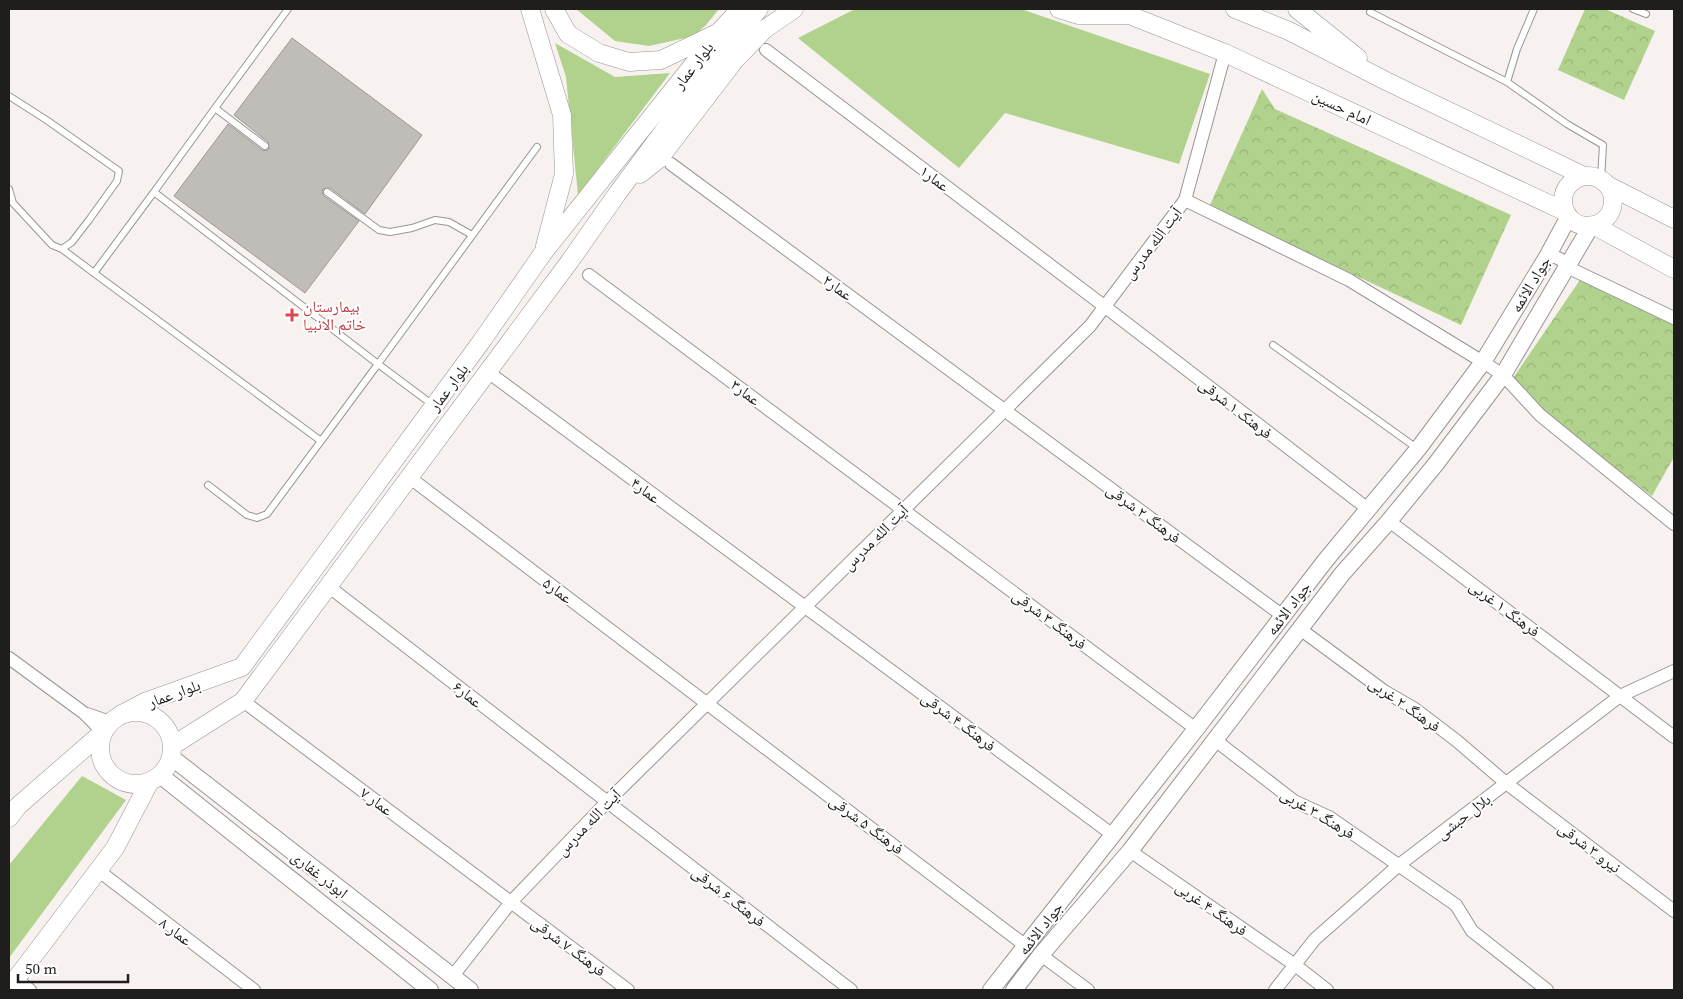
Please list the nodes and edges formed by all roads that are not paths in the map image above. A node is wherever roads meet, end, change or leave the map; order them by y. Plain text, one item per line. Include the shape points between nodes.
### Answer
1 (288, 9) edge
2 (530, 9) edge
3 (554, 9) edge
4 (740, 9) edge
5 (759, 9) edge
6 (794, 9) edge
7 (1059, 9) edge
8 (1114, 9) edge
9 (1235, 9) edge
10 (1297, 9) edge
11 (1534, 9) edge
12 (1633, 9) edge
13 (1370, 12) dead end
14 (1646, 14) dead end
15 (1132, 15) junction
16 (720, 31) junction
17 (766, 50) dead end
18 (1224, 53) junction
19 (1386, 80) junction
20 (1507, 82) junction
21 (9, 96) edge
22 (215, 108) junction
23 (265, 146) dead end
24 (537, 147) dead end
25 (672, 164) dead end
26 (1598, 180) junction
27 (9, 189) edge
28 (154, 192) junction
29 (327, 192) dead end
30 (617, 194) junction
31 (1185, 200) junction
32 (1567, 214) junction
33 (1674, 219) edge
34 (1592, 225) junction
35 (472, 235) junction
36 (62, 249) junction
37 (543, 253) junction
38 (1548, 257) junction
39 (1567, 267) junction
40 (1674, 269) edge
41 (94, 273) junction
42 (589, 274) dead end
43 (1104, 306) junction
44 (1674, 318) edge
45 (1273, 344) dead end
46 (1483, 362) junction
47 (378, 364) junction
48 (488, 372) junction
49 (1503, 375) junction
50 (434, 405) junction
51 (1004, 410) junction
52 (452, 419) junction
53 (321, 441) junction
54 (1418, 449) junction
55 (410, 477) junction
56 (208, 485) dead end
57 (1368, 509) junction
58 (904, 510) junction
59 (1389, 521) junction
60 (1674, 524) edge
61 (328, 586) junction
62 (805, 607) junction
63 (1283, 616) junction
64 (1300, 629) junction
65 (9, 658) edge
66 (1674, 671) edge
67 (1620, 696) junction
68 (243, 701) junction
69 (707, 703) junction
70 (111, 723) junction
71 (1196, 728) junction
72 (1674, 737) edge
73 (1215, 740) junction
74 (172, 752) junction
75 (155, 778) junction
76 (1506, 784) junction
77 (607, 802) junction
78 (9, 818) edge
79 (1113, 835) junction
80 (1130, 851) junction
81 (1400, 865) junction
82 (99, 871) junction
83 (511, 902) junction
84 (1674, 911) edge
85 (1026, 946) junction
86 (1041, 955) junction
87 (1295, 965) junction
88 (452, 977) junction
89 (12, 983) edge
90 (30, 990) edge
91 (254, 990) edge
92 (430, 990) edge
93 (470, 990) edge
94 (628, 990) edge
95 (851, 990) edge
96 (991, 990) edge
97 (1014, 990) edge
98 (1088, 990) edge
99 (1275, 990) edge
100 (1327, 990) edge
101 (1547, 990) edge

1 - 22 lane
2 - 37 main road via 562,115 564,174
3 - 16 main road via 568,34 599,53 629,62 662,60
4 - 16 main road, بلوار عمار
5 - 30 main road, بلوار عمار via 730,41
6 - 30 main road via 753,41 659,158
7 - 15 main road via 1078,15
8 - 15 main road, امام حسین
9 - 19 main road via 1289,31
10 - 19 main road
11 - 20 lane
12 - 14 lane
13 - 20 lane
15 - 18 main road, امام حسین
16 - 37 main road, بلوار عمار
17 - 43 street, عمار۱
18 - 31 street, آیت الله مدرس
18 - 32 main road, امام حسین
19 - 26 main road
20 - 26 lane via 1603,145
21 - 36 lane via 119,171 117,182 72,242
22 - 23 lane
22 - 28 lane
24 - 35 lane
25 - 51 street, عمار۲
26 - 32 main road via 1571,182 1563,201
26 - 33 main road
26 - 34 main road via 1613,195 1613,206 1609,216
27 - 36 lane via 13,203 52,245
28 - 41 lane
28 - 47 lane
29 - 35 lane via 379,230 405,230 435,220 449,222
30 - 48 main road, بلوار عمار
31 - 43 street, آیت الله مدرس
31 - 46 street via 1349,280
32 - 34 main road via 1581,225
32 - 38 street, جواد الائمه
34 - 39 street, جواد الائمه
34 - 40 main road
35 - 47 lane
36 - 41 lane
37 - 50 main road, بلوار عمار
38 - 39 street via 1557,257
38 - 46 street, جواد الائمه
39 - 44 street
39 - 49 street, جواد الائمه
41 - 53 lane
42 - 58 street, عمار۳
43 - 51 street, آیت الله مدرس via 1090,326
43 - 57 street, فرهنک ۱ شرقی
45 - 54 lane
46 - 49 street
46 - 54 street, جواد الائمه
47 - 50 lane
47 - 53 lane
48 - 52 main road, بلوار عمار
48 - 62 street, عمار۴
49 - 59 street, جواد الائمه
49 - 60 street via 1540,415
50 - 52 street
50 - 70 main road, بلوار عمار via 242,667 145,702
51 - 58 street, آیت الله مدرس
51 - 63 street, فرهنگ ۲ شرقی
52 - 55 main road, بلوار عمار
53 - 56 lane via 267,514 257,518 247,515
54 - 57 street, جواد الائمه
55 - 61 main road, بلوار عمار
55 - 69 street, عمار۵
57 - 63 street, جواد الائمه
58 - 62 street, آیت الله مدرس
58 - 71 street, فرهنگ ۳ شرقی
59 - 64 street, جواد الائمه via 1342,574
59 - 67 street, فرهنگ ۱ غربی
61 - 68 main road, بلوار عمار
61 - 77 street, عمار۶
62 - 69 street, آیت الله مدرس
62 - 79 street, فرهنگ ۴ شرقی
63 - 71 street, جواد الائمه
64 - 73 street, جواد الائمه
64 - 76 street, فرهنگ ۲ غربی via 1384,691 1415,709
65 - 70 street via 84,713
66 - 67 street, بلال حبشی
67 - 72 street, فرهنگ ۱ غربی
67 - 76 street, بلال حبشی
68 - 74 main road, بلوار عمار
68 - 83 street, عمار ۷
69 - 77 street, آیت الله مدرس
69 - 85 street, فرهنگ ۵ شرقی
70 - 74 main road via 132,712 156,717 170,735
70 - 75 main road via 100,744 106,768 114,777 126,782 138,784
70 - 78 main road, بلوار عمار via 18,806
71 - 79 street, جواد الائمه
73 - 80 street, جواد الائمه
73 - 81 street, فرهنگ ۳ غربی via 1294,801 1329,817
74 - 75 main road via 167,767
74 - 88 street, ابوذر غفاری
75 - 82 main road
75 - 92 street, ابوذر غفاری
76 - 81 street, بلال حبشی
76 - 84 street, نیرو ۳ شرقی
77 - 83 street, آیت الله مدرس
77 - 95 street, فرهنگ ۶ شرقی
79 - 85 street, جواد الائمه
80 - 86 street, جواد الائمه
80 - 87 street, فرهنگ ۴ غربی
81 - 87 street, بلال حبشی via 1315,939
81 - 101 street, فرهنگ ۳ غربی via 1456,905 1472,932
82 - 89 main road
82 - 91 street, عمار ۸
83 - 88 street, آیت الله مدرس
83 - 94 street, فرهنگ ۷ شرقی
85 - 96 street, جواد الائمه
86 - 97 street, جواد الائمه
86 - 98 street
87 - 99 street, بلال حبشی
87 - 100 street, فرهنگ ۴ غربی
88 - 93 street, ابوذر غفاری
89 - 90 street

